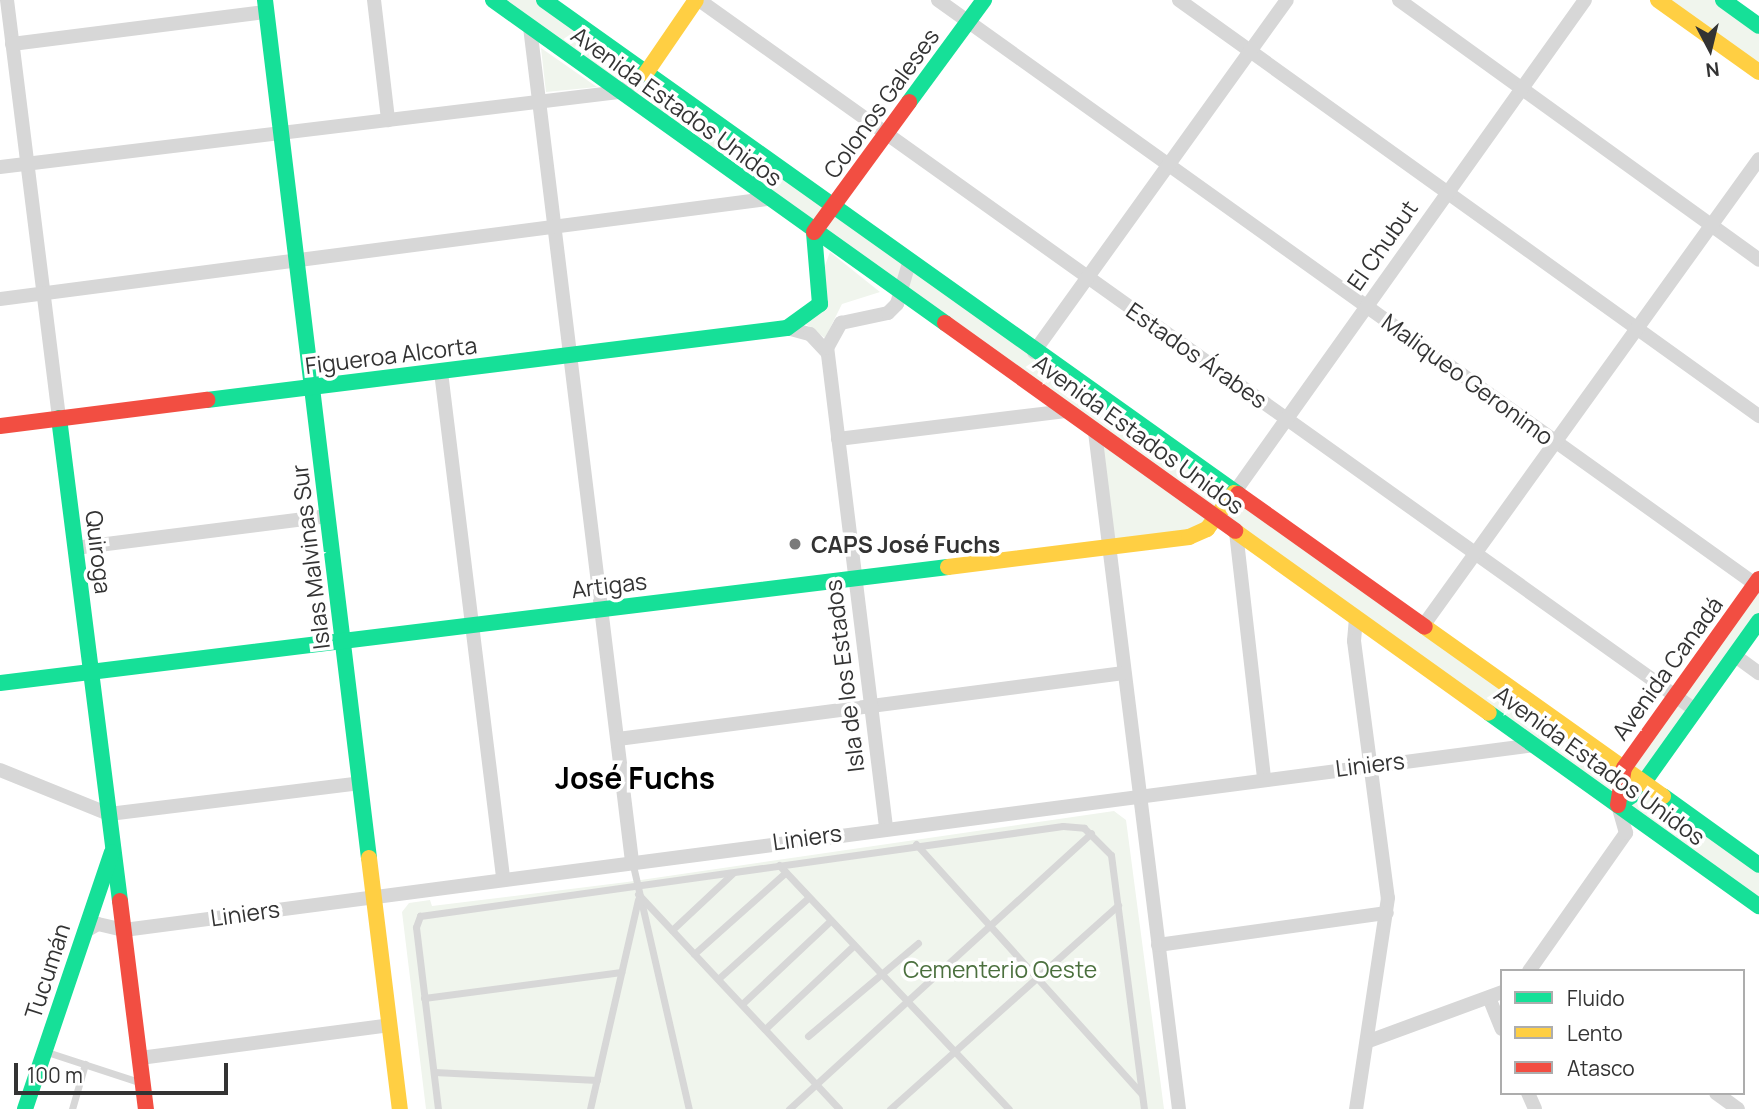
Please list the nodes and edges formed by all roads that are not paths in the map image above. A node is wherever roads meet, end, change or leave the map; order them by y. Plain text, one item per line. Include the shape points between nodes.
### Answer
1 (7, 0) edge
2 (374, 0) edge
3 (493, 0) edge
4 (544, 0) edge
5 (698, 0) edge
6 (938, 0) edge
7 (985, 0) edge
8 (1179, 0) edge
9 (1287, 0) edge
10 (1399, 0) edge
11 (1585, 0) edge
12 (1658, 0) edge
13 (1723, 0) edge
14 (266, 6) edge
15 (969, 22) junction
16 (1759, 26) edge
17 (530, 27) junction
18 (12, 44) junction
19 (1250, 51) junction
20 (1759, 72) edge
21 (646, 73) junction
22 (1521, 88) junction
23 (620, 92) junction
24 (540, 101) junction
25 (388, 120) junction
26 (281, 133) junction
27 (887, 134) junction
28 (1759, 159) edge
29 (27, 164) junction
30 (1168, 165) junction
31 (0, 167) edge
32 (1447, 192) junction
33 (767, 199) junction
34 (833, 209) junction
35 (1711, 225) junction
36 (555, 226) junction
37 (814, 232) junction
38 (297, 260) junction
39 (1759, 260) edge
40 (909, 263) junction
41 (1088, 277) junction
42 (43, 293) junction
43 (904, 293) junction
44 (0, 299) edge
45 (1366, 306) junction
46 (787, 328) junction
47 (1637, 328) junction
48 (827, 352) junction
49 (1034, 352) junction
50 (571, 356) junction
51 (440, 372) junction
52 (312, 387) junction
53 (1067, 411) junction
54 (1759, 416) edge
55 (59, 418) junction
56 (1287, 419) junction
57 (0, 426) edge
58 (1095, 432) junction
59 (838, 439) junction
60 (1556, 441) junction
61 (1234, 493) junction
62 (328, 516) junction
63 (1217, 518) junction
64 (1236, 532) junction
65 (1110, 545) junction
66 (75, 548) junction
67 (1475, 553) junction
68 (855, 578) junction
69 (1758, 583) edge
70 (602, 609) junction
71 (1356, 618) junction
72 (1759, 621) edge
73 (472, 625) junction
74 (1423, 626) junction
75 (343, 641) junction
76 (1734, 655) junction
77 (91, 673) junction
78 (1124, 673) junction
79 (1759, 673) edge
80 (0, 683) edge
81 (1676, 695) junction
82 (871, 706) junction
83 (1695, 709) junction
84 (618, 739) junction
85 (1534, 745) junction
86 (1370, 763) junction
87 (1624, 768) junction
88 (0, 770) edge
89 (1264, 778) junction
90 (1644, 782) junction
91 (360, 783) junction
92 (1139, 793) junction
93 (1618, 806) junction
94 (109, 814) junction
95 (886, 827) junction
96 (1091, 833) junction
97 (916, 844) junction
98 (113, 848) junction
99 (632, 861) junction
100 (779, 865) junction
101 (1759, 865) edge
102 (786, 872) junction
103 (733, 873) junction
104 (503, 877) junction
105 (638, 892) junction
106 (374, 894) junction
107 (809, 897) junction
108 (1118, 905) junction
109 (1759, 906) edge
110 (1387, 914) junction
111 (831, 920) junction
112 (991, 922) junction
113 (124, 930) junction
114 (672, 930) junction
115 (84, 932) junction
116 (918, 943) dead end
117 (854, 945) junction
118 (1158, 945) junction
119 (694, 954) junction
120 (1535, 969) edge
121 (621, 972) junction
122 (881, 972) junction
123 (1038, 978) junction
124 (718, 979) junction
125 (1496, 996) edge
126 (424, 998) junction
127 (906, 999) junction
128 (742, 1004) junction
129 (1500, 1018) edge
130 (390, 1025) junction
131 (765, 1029) junction
132 (808, 1036) dead end
133 (1368, 1041) junction
134 (44, 1051) junction
135 (955, 1051) junction
136 (140, 1058) junction
137 (85, 1065) junction
138 (434, 1072) junction
139 (597, 1080) junction
140 (814, 1081) junction
141 (143, 1083) junction
142 (1142, 1094) junction
143 (1719, 1095) edge
144 (25, 1109) edge
145 (72, 1109) edge
146 (146, 1109) edge
147 (400, 1109) edge
148 (438, 1109) edge
149 (590, 1109) edge
150 (690, 1109) edge
151 (789, 1109) edge
152 (839, 1109) edge
153 (890, 1109) edge
154 (1009, 1109) edge
155 (1144, 1109) edge
156 (1179, 1109) edge
157 (1356, 1109) edge
158 (1738, 1109) edge

1 - 18 street, Quiroga
2 - 25 street
3 - 17 street, Avenida Estados Unidos
4 - 21 street, Avenida Estados Unidos
5 - 21 street
5 - 27 street, Estados Árabes
6 - 15 street, Maliqueo Geronimo
7 - 15 street, Colonos Galeses
8 - 19 street
9 - 19 street
10 - 22 street
11 - 22 street, El Chubut
12 - 20 street
13 - 16 street
14 - 18 street
14 - 26 street, Islas Malvinas Sur
15 - 27 street, Colonos Galeses
15 - 30 street, Maliqueo Geronimo
17 - 23 street, Avenida Estados Unidos
17 - 24 street
18 - 29 street, Quiroga
19 - 30 street
19 - 32 street
21 - 23 street
21 - 34 street, Avenida Estados Unidos
22 - 32 street, El Chubut
22 - 35 street
23 - 24 street
23 - 33 street, Avenida Estados Unidos
24 - 25 street
24 - 36 street
25 - 26 street
26 - 29 street
26 - 38 street, Islas Malvinas Sur
27 - 34 street, Colonos Galeses
27 - 41 street, Estados Árabes
28 - 35 street
29 - 31 street
29 - 42 street, Quiroga
30 - 41 street
30 - 45 street, Maliqueo Geronimo
32 - 45 street, El Chubut
32 - 47 street
33 - 36 street
33 - 37 street, Avenida Estados Unidos
34 - 37 street, Colonos Galeses
34 - 40 street, Avenida Estados Unidos
35 - 39 street
35 - 47 street
36 - 38 street
36 - 50 street
37 - 43 street, Avenida Estados Unidos
37 - 46 street via 820,304
38 - 42 street
38 - 52 street, Islas Malvinas Sur
40 - 43 street
40 - 49 street, Avenida Estados Unidos
41 - 49 street
41 - 56 street, Estados Árabes
42 - 44 street
42 - 55 street, Quiroga
43 - 48 street via 888,313 845,322 831,335
43 - 53 street, Avenida Estados Unidos
45 - 56 street, El Chubut
45 - 60 street, Maliqueo Geronimo
46 - 48 street via 810,334
46 - 50 street, Figueroa Alcorta
47 - 54 street
47 - 60 street
48 - 59 street, Isla de los Estados
49 - 61 street, Avenida Estados Unidos
50 - 51 street, Figueroa Alcorta
50 - 70 street
51 - 52 street, Figueroa Alcorta
51 - 73 street
52 - 55 street, Figueroa Alcorta
52 - 62 street, Islas Malvinas Sur
53 - 58 street, Avenida Estados Unidos
53 - 59 street
55 - 57 street, Figueroa Alcorta
55 - 66 street, Quiroga
56 - 61 street, El Chubut
56 - 67 street, Estados Árabes
58 - 63 street, Avenida Estados Unidos
58 - 65 street
59 - 68 street, Isla de los Estados
60 - 67 street
60 - 69 street, Maliqueo Geronimo
61 - 63 street, El Chubut
61 - 74 street, Avenida Estados Unidos
62 - 66 street
62 - 75 street, Islas Malvinas Sur
63 - 64 street, Avenida Estados Unidos
63 - 65 street, Artigas via 1189,537
64 - 71 street, Avenida Estados Unidos
64 - 89 street
65 - 68 street, Artigas
65 - 78 street
66 - 77 street, Quiroga
67 - 74 street
67 - 81 street, Estados Árabes
68 - 70 street, Artigas
68 - 82 street, Isla de los Estados
69 - 81 street, Avenida Canadá
70 - 73 street, Artigas
70 - 84 street
71 - 85 street, Avenida Estados Unidos
71 - 86 street
72 - 76 street, Avenida Canadá
73 - 75 street, Artigas
73 - 104 street
74 - 87 street, Avenida Estados Unidos
75 - 77 street, Artigas
75 - 91 street, Islas Malvinas Sur
76 - 79 street
76 - 83 street, Avenida Canadá
77 - 80 street, Artigas
77 - 94 street, Quiroga
78 - 82 street
78 - 92 street
81 - 83 street, Estados Árabes
81 - 87 street, Avenida Canadá
82 - 84 street
82 - 95 street, Isla de los Estados
83 - 90 street, Avenida Canadá
84 - 99 street
85 - 86 street, Liniers
85 - 93 street, Avenida Estados Unidos
86 - 89 street, Liniers
86 - 110 street
87 - 90 street, Avenida Estados Unidos
87 - 93 street, Avenida Canadá
88 - 94 street
89 - 92 street, Liniers
90 - 93 street, Avenida Canadá
90 - 101 street, Avenida Estados Unidos
91 - 94 street
91 - 106 street, Islas Malvinas Sur
92 - 95 street, Liniers
92 - 118 street
93 - 109 street, Avenida Estados Unidos
93 - 120 street via 1626,833
94 - 98 street, Quiroga
95 - 99 street, Liniers
96 - 97 lane via 1063,827
96 - 108 lane via 1111,855
96 - 112 lane
97 - 100 lane
97 - 112 lane
98 - 113 street, Quiroga
98 - 115 street, Tucumán
99 - 104 street, Liniers
99 - 105 lane
100 - 102 lane
100 - 103 lane
102 - 107 lane
102 - 119 lane
103 - 105 lane
103 - 114 lane
104 - 106 street, Liniers
105 - 114 lane
105 - 121 lane
105 - 126 lane via 420,916 415,927
105 - 150 lane
106 - 113 street, Liniers
106 - 130 street, Islas Malvinas Sur
107 - 111 lane
107 - 124 lane
108 - 123 lane
108 - 142 lane
110 - 118 street
110 - 133 street
111 - 117 lane
111 - 128 lane
112 - 123 lane
112 - 127 lane
113 - 115 street, Liniers via 98,924
113 - 136 street, Quiroga
114 - 119 lane
115 - 134 street, Tucumán
116 - 122 lane
117 - 122 lane
117 - 131 lane
118 - 156 street
119 - 124 lane
121 - 126 lane
121 - 139 lane
122 - 127 lane
122 - 132 lane
123 - 135 lane
123 - 142 lane
124 - 128 lane
125 - 129 street
125 - 133 street
126 - 138 lane
127 - 135 lane
127 - 140 lane
128 - 131 lane
130 - 136 street
130 - 147 street, Islas Malvinas Sur
131 - 140 lane
133 - 157 street
134 - 137 lane
134 - 144 street, Tucumán
135 - 153 lane
135 - 154 lane
136 - 141 street, Quiroga
137 - 141 lane
137 - 145 lane
138 - 139 lane
138 - 148 lane
139 - 149 lane
140 - 151 lane
140 - 152 lane
141 - 146 street, Quiroga
142 - 155 lane
143 - 158 street

